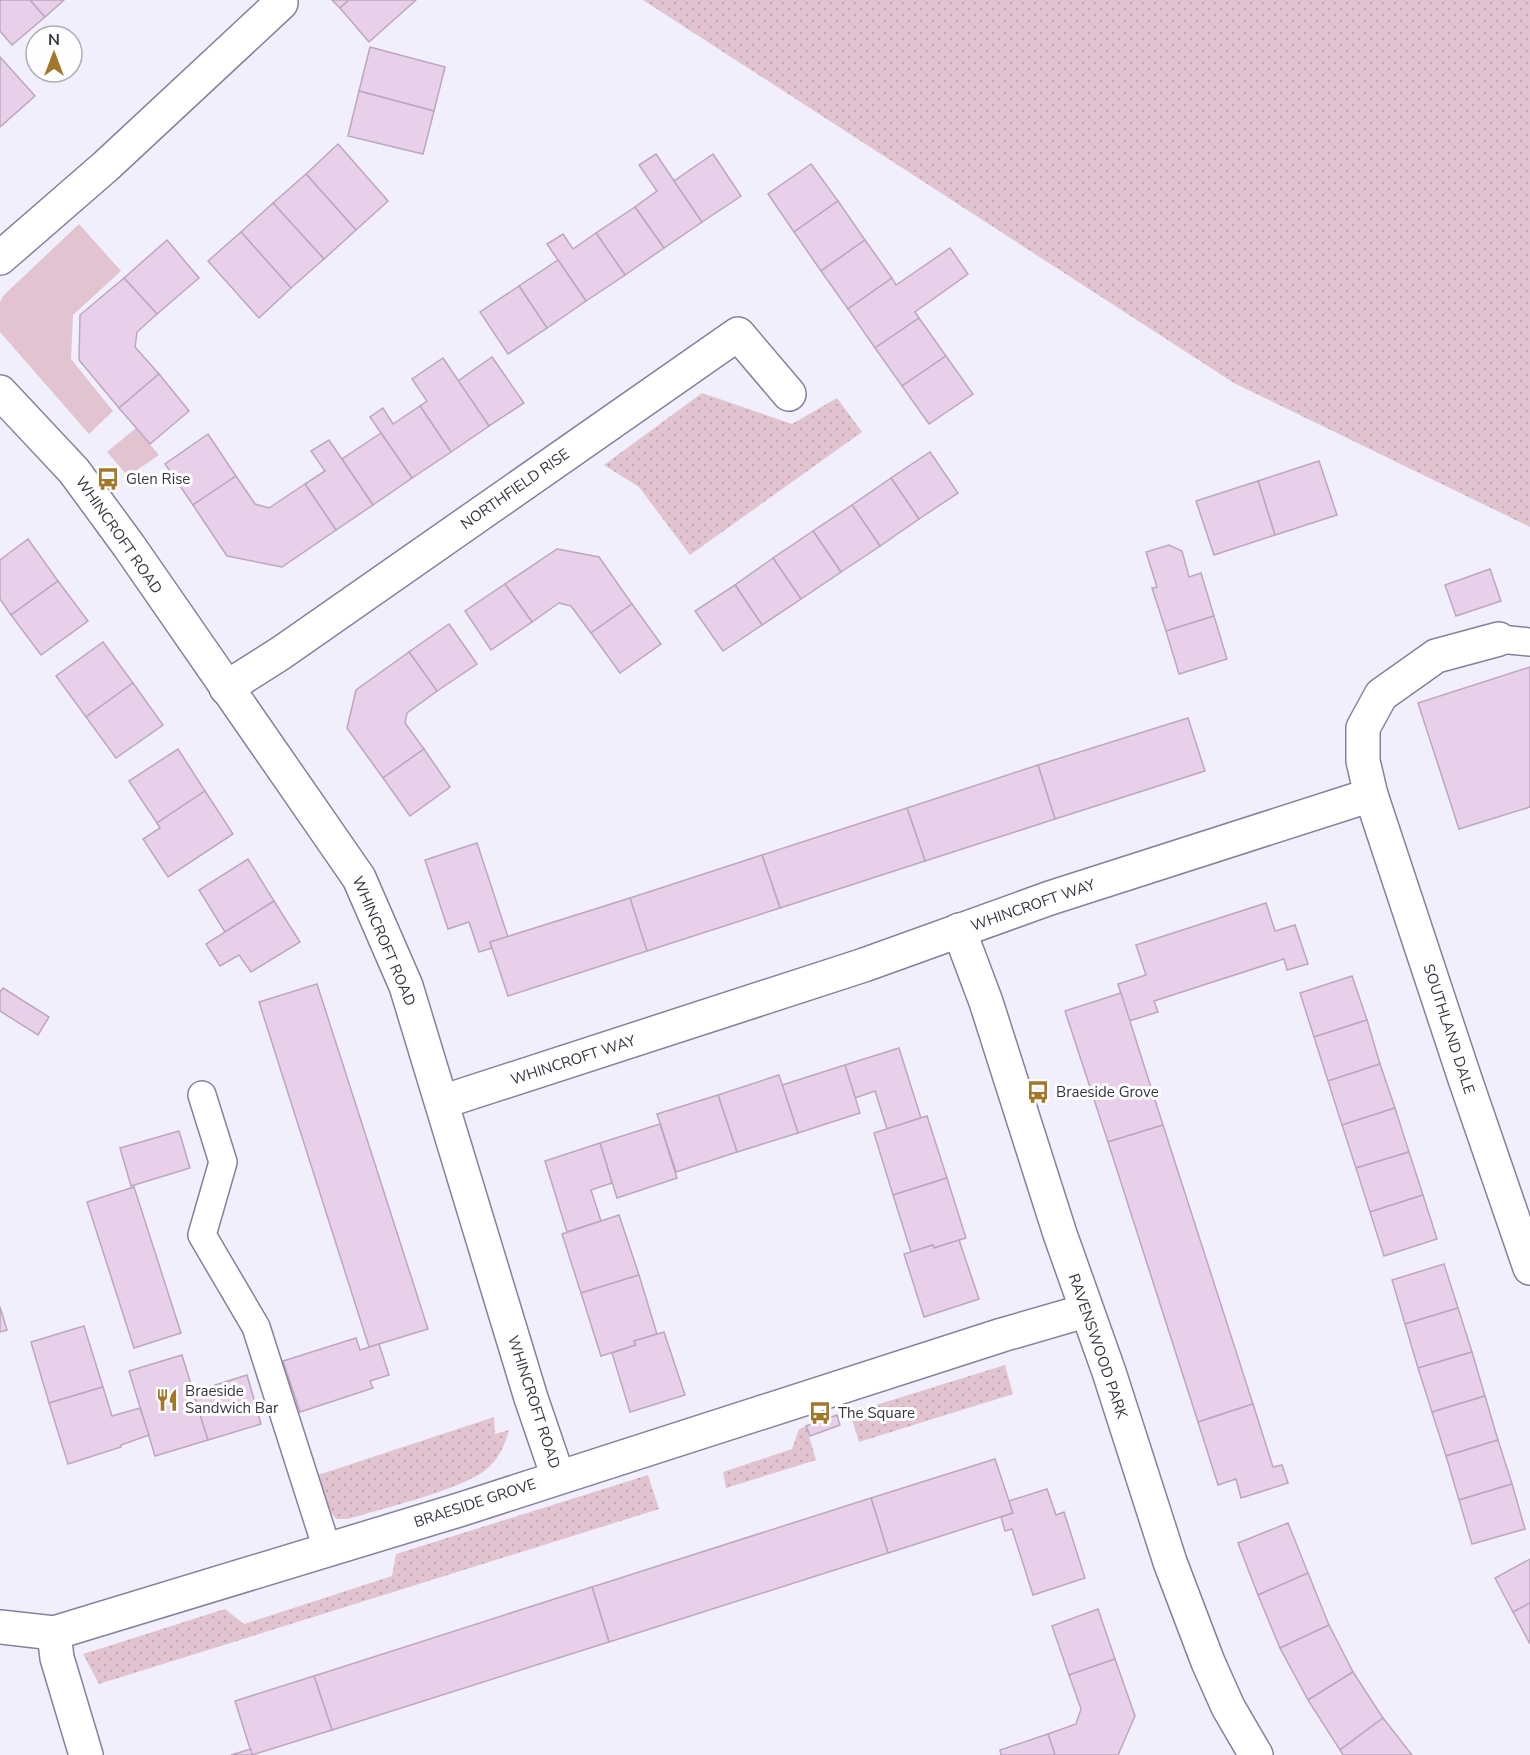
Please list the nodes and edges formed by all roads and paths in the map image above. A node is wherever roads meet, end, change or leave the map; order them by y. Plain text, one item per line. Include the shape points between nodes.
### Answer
1 (281, 3) dead end
2 (0, 258) edge
3 (0, 392) edge
4 (789, 394) dead end
5 (1514, 641) edge
6 (226, 688) junction
7 (1371, 795) junction
8 (959, 930) junction
9 (202, 1095) dead end
10 (442, 1102) junction
11 (1530, 1265) edge
12 (1085, 1311) junction
13 (558, 1477) junction
14 (327, 1549) junction
15 (0, 1627) edge
16 (54, 1633) junction
17 (86, 1755) edge
18 (1256, 1755) edge

1 - 2 street via 106,166
3 - 6 street, WHINCROFT ROAD via 75,471
4 - 6 street, NORTHFIELD RISE via 738,334
5 - 7 street via 1436,656 1381,695 1363,728 1363,761
6 - 10 street, WHINCROFT ROAD via 359,878 406,986
7 - 8 street, WHINCROFT WAY
7 - 11 street, SOUTHLAND DALE
8 - 10 street, WHINCROFT WAY via 864,965
8 - 12 street, RAVENSWOOD PARK via 986,1002
9 - 14 lane via 223,1162 202,1235 256,1327
10 - 13 street, WHINCROFT ROAD
12 - 13 street, BRAESIDE GROVE
12 - 18 street, RAVENSWOOD PARK via 1208,1662
13 - 14 street, BRAESIDE GROVE
14 - 16 street, BRAESIDE GROVE
15 - 16 street, BRAESIDE GROVE
16 - 17 street via 57,1658

